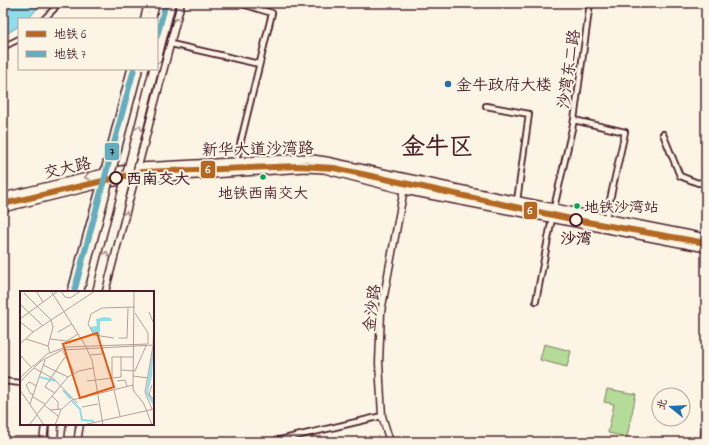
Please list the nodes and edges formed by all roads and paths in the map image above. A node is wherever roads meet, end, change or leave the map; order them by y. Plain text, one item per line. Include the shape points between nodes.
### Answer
1 (57, 3) edge
2 (148, 3) edge
3 (155, 3) edge
4 (171, 3) edge
5 (181, 3) edge
6 (239, 3) edge
7 (590, 3) edge
8 (45, 18) edge
9 (144, 18) edge
10 (151, 18) edge
11 (18, 40) edge
12 (171, 44) junction
13 (3, 47) edge
14 (158, 54) edge
15 (259, 64) junction
16 (131, 70) edge
17 (138, 70) edge
18 (154, 70) edge
19 (486, 106) dead end
20 (574, 120) junction
21 (663, 134) dead end
22 (236, 161) junction
23 (139, 167) junction
24 (104, 173) junction
25 (406, 178) junction
26 (136, 179) junction
27 (706, 181) edge
28 (101, 184) junction
29 (404, 190) junction
30 (3, 197) edge
31 (517, 201) junction
32 (3, 208) edge
33 (554, 208) junction
34 (606, 218) junction
35 (552, 219) junction
36 (706, 238) edge
37 (706, 248) edge
38 (71, 291) edge
39 (79, 291) edge
40 (96, 291) edge
41 (105, 291) edge
42 (536, 301) dead end
43 (3, 381) edge
44 (20, 383) edge
45 (706, 415) edge
46 (382, 416) junction
47 (45, 425) edge
48 (54, 425) edge
49 (71, 425) edge
50 (80, 425) edge
51 (43, 442) edge
52 (53, 442) edge
53 (69, 442) edge
54 (77, 442) edge
55 (271, 442) edge
56 (390, 442) edge
57 (704, 442) edge

1 - 8 street
2 - 9 main road
3 - 10 highway
4 - 14 highway
12 -> 5 main road
6 - 15 street via 272,13
7 - 20 street, 沙湾东二路
11 - 13 street
12 - 15 street
12 - 23 main road
15 - 22 street
16 - 24 main road
17 - 39 highway, bridge
40 -> 18 highway, bridge
19 - 31 street via 529,114
20 - 33 street, 沙湾东二路
20 - 34 street via 625,132
21 - 27 street via 680,176 698,183
22 - 23 main road, 新华大道沙湾路
22 - 25 main road, 新华大道沙湾路 via 306,158
23 - 24 main road, 交大路
23 - 26 main road
24 - 28 main road
24 -> 30 main road, 交大路
25 - 29 main road, 金沙路
25 - 31 main road, 新华大道沙湾路
26 - 28 main road, 交大路
26 - 29 main road, 新华大道沙湾路 via 305,168 324,169
41 -> 26 main road
28 - 32 main road, 交大路
28 - 38 main road
29 - 35 main road, 新华大道沙湾路
29 - 46 main road, 金沙路 via 381,312 379,363
31 - 33 main road, 新华大道沙湾路
33 - 34 main road, 新华大道沙湾路
33 - 35 street, 沙湾东二路
34 - 36 main road, 新华大道沙湾路
35 - 37 main road, 新华大道沙湾路
35 - 42 street, 沙湾东二路
43 - 44 street
45 - 57 main road
46 - 55 street
46 - 56 main road, 金沙路
47 - 51 main road
48 - 52 highway
49 - 53 highway
50 - 54 main road

